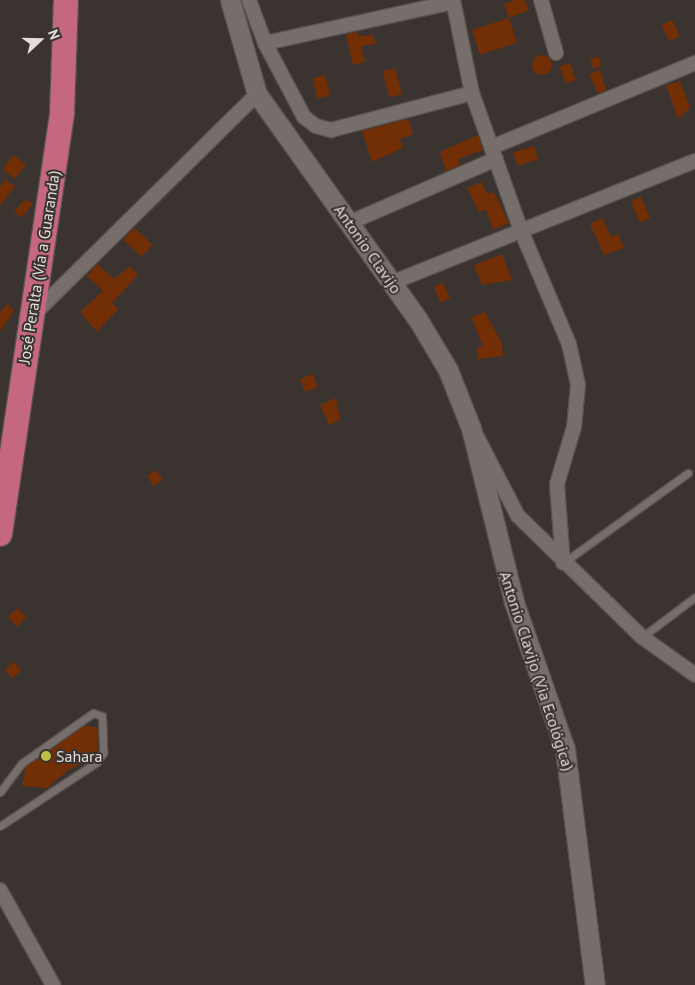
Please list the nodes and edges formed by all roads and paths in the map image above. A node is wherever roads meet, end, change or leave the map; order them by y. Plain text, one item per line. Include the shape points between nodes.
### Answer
1 (66, 0) edge
2 (230, 0) edge
3 (249, 0) edge
4 (541, 0) edge
5 (453, 1) edge
6 (265, 43) junction
7 (556, 53) dead end
8 (695, 64) edge
9 (472, 93) junction
10 (257, 94) junction
11 (494, 153) junction
12 (695, 161) edge
13 (351, 222) junction
14 (520, 228) junction
15 (391, 283) junction
16 (32, 317) junction
17 (8, 426) edge
18 (471, 428) junction
19 (688, 473) dead end
20 (487, 507) joint
21 (0, 534) edge
22 (563, 563) junction
23 (695, 597) edge
24 (642, 637) junction
25 (695, 675) edge
26 (0, 792) edge
27 (0, 826) edge
28 (0, 890) edge
29 (53, 985) edge
30 (594, 985) edge

1 - 16 highway, José Peralta (Vía a Guaranda) via 62,113
2 - 10 main road, Antonio Clavijo
3 - 6 street
4 - 7 street
5 - 6 street
5 - 9 street
6 - 9 street via 304,117 331,130
8 - 11 street
9 - 11 street
10 - 13 main road, Antonio Clavijo
10 - 16 street
11 - 13 street
11 - 14 street
12 - 14 street
13 - 15 main road, Antonio Clavijo
14 - 15 street
14 - 22 street via 569,344 578,385 574,427 557,484
15 - 18 main road, Antonio Clavijo via 448,370
16 - 17 highway, José Peralta (Vía a Guaranda)
17 - 21 highway, José Peralta (Vía a Guaranda)
18 - 20 main road, Antonio Clavijo
18 - 22 street via 491,458 513,510
19 - 22 lane
20 - 30 main road, Antonio Clavijo (Via Ecológica) via 565,749
22 - 24 street
23 - 24 lane
24 - 25 street
26 - 27 lane via 22,763 93,713 102,716 103,753 97,762
28 - 29 street

